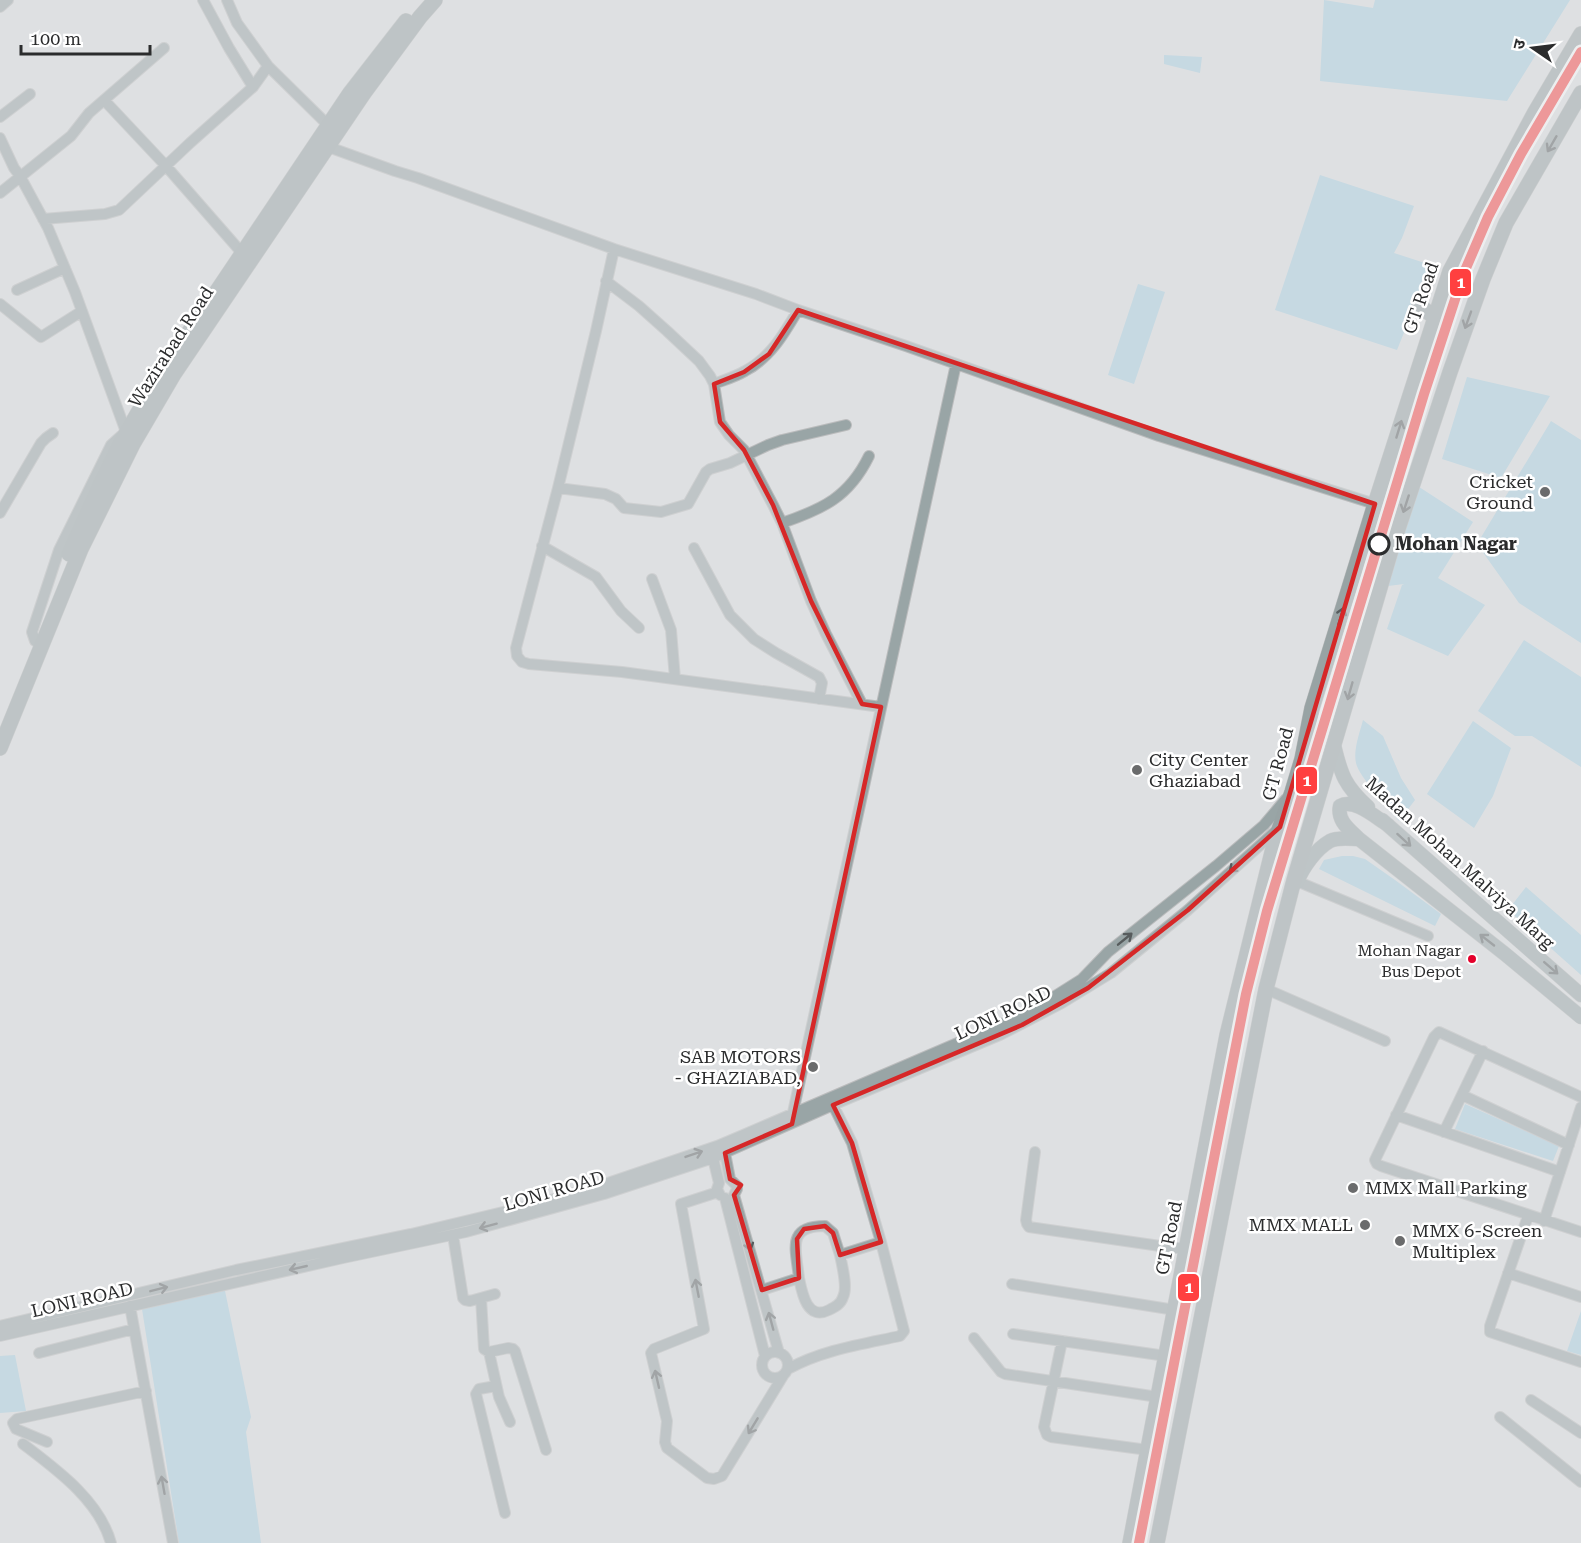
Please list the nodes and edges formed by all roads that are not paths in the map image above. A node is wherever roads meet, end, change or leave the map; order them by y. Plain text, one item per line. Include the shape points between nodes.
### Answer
1 (8, 0) edge
2 (226, 0) edge
3 (423, 0) edge
4 (435, 0) edge
5 (204, 3) edge
6 (0, 7) edge
7 (1581, 34) edge
8 (164, 48) dead end
9 (268, 66) junction
10 (253, 87) junction
11 (1581, 93) edge
12 (30, 94) dead end
13 (104, 100) junction
14 (0, 117) edge
15 (333, 129) junction
16 (0, 138) edge
17 (322, 145) junction
18 (166, 166) junction
19 (20, 176) junction
20 (0, 193) edge
21 (43, 219) junction
22 (614, 249) junction
23 (242, 253) junction
24 (65, 268) junction
25 (606, 281) junction
26 (17, 290) dead end
27 (0, 304) edge
28 (1419, 305) dead end
29 (798, 310) junction
30 (82, 312) junction
31 (1434, 317) junction
32 (956, 364) junction
33 (714, 384) junction
34 (846, 425) dead end
35 (53, 433) dead end
36 (132, 435) junction
37 (747, 455) junction
38 (869, 456) dead end
39 (558, 488) junction
40 (1375, 504) junction
41 (0, 513) edge
42 (782, 524) junction
43 (542, 546) junction
44 (694, 548) dead end
45 (652, 579) dead end
46 (639, 628) dead end
47 (675, 679) junction
48 (819, 699) junction
49 (862, 704) junction
50 (881, 707) junction
51 (0, 720) edge
52 (1334, 745) junction
53 (0, 748) edge
54 (1292, 792) junction
55 (1388, 825) junction
56 (1280, 827) junction
57 (1359, 839) junction
58 (1434, 867) junction
59 (1296, 880) junction
60 (1418, 885) junction
61 (1428, 936) dead end
62 (1085, 984) junction
63 (1266, 989) junction
64 (1581, 995) edge
65 (1581, 1017) edge
66 (1385, 1041) dead end
67 (1483, 1051) junction
68 (946, 1053) junction
69 (1462, 1095) junction
70 (1581, 1097) edge
71 (833, 1105) junction
72 (1580, 1113) edge
73 (1396, 1115) junction
74 (792, 1119) junction
75 (1444, 1132) junction
76 (1569, 1144) junction
77 (1035, 1152) dead end
78 (725, 1153) junction
79 (713, 1158) junction
80 (1560, 1172) junction
81 (725, 1189) junction
82 (1528, 1216) junction
83 (1544, 1221) junction
84 (1581, 1232) edge
85 (453, 1235) junction
86 (881, 1242) junction
87 (1186, 1249) junction
88 (840, 1255) junction
89 (1508, 1273) junction
90 (799, 1278) junction
91 (1012, 1284) dead end
92 (762, 1290) junction
93 (495, 1294) dead end
94 (1581, 1297) edge
95 (480, 1298) junction
96 (130, 1306) junction
97 (1175, 1310) junction
98 (0, 1326) edge
99 (134, 1329) junction
100 (1013, 1334) dead end
101 (0, 1336) edge
102 (974, 1338) dead end
103 (1062, 1341) junction
104 (489, 1352) junction
105 (39, 1353) dead end
106 (779, 1353) junction
107 (765, 1356) junction
108 (1166, 1356) junction
109 (1581, 1362) edge
110 (785, 1372) junction
111 (1053, 1383) junction
112 (496, 1386) junction
113 (146, 1390) junction
114 (1158, 1397) junction
115 (1531, 1400) dead end
116 (1500, 1417) dead end
117 (510, 1422) dead end
118 (1581, 1433) edge
119 (47, 1442) dead end
120 (23, 1444) dead end
121 (546, 1450) dead end
122 (1148, 1450) junction
123 (1581, 1482) edge
124 (505, 1512) dead end
125 (111, 1543) edge
126 (173, 1543) edge
127 (1130, 1543) edge
128 (1158, 1543) edge

1 - 6 street
2 - 5 street
2 - 9 street via 237,23
3 - 15 highway, Wazirabad Road via 350,93
4 - 15 highway, Wazirabad Road
5 - 10 street
7 - 31 highway, GT Road via 1481,211 1450,271
8 - 13 street
9 - 10 street
9 - 15 street
10 - 18 street
11 -> 52 highway via 1506,223 1483,279 1393,543
12 - 14 street
13 - 18 street
13 - 19 street via 71,136
15 - 17 highway, Wazirabad Road
16 - 19 street
17 - 22 street
17 - 23 highway, Wazirabad Road
17 - 36 highway, Wazirabad Road
18 - 21 street via 114,213
18 - 23 street
19 - 20 street
19 - 21 street
21 - 24 street
22 - 25 street
22 - 29 street
23 - 36 highway, Wazirabad Road via 161,373
24 - 26 street
24 - 30 street
25 - 33 street via 692,354
25 - 39 street
27 - 30 street via 40,338
28 - 31 highway
29 - 32 street
29 - 33 street via 769,354 744,372
30 - 36 street
40 -> 31 highway, GT Road
32 - 40 street via 1159,436
32 - 50 street
33 - 37 street via 720,422
34 - 37 street via 782,440
35 - 41 street via 41,443
36 - 51 highway, Wazirabad Road via 99,485
36 - 53 highway, Wazirabad Road
37 - 39 street via 710,469 688,504 661,512 624,508 605,494
37 - 42 street
38 - 42 street via 849,488 812,513
39 - 43 street
54 -> 40 highway, GT Road via 1312,708
42 - 49 street via 811,601
43 - 46 street via 596,577
43 - 47 street via 516,648 522,662
44 - 48 street via 730,615 754,639 821,680
45 - 47 street via 671,630
47 - 48 street
48 - 49 street
49 - 50 street
50 - 74 street
52 - 55 main road, Madan Mohan Malviya Marg via 1347,785
52 - 59 highway
54 - 56 highway, GT Road
62 -> 54 street via 1108,952 1264,825
55 - 57 main road, Madan Mohan Malviya Marg via 1346,802 1340,806 1341,820
55 -> 58 main road, Madan Mohan Malviya Marg
56 -> 62 street via 1111,973
56 - 87 highway, GT Road via 1227,1035
57 - 59 main road via 1332,840
57 - 60 main road, Madan Mohan Malviya Marg
58 - 60 main road
58 -> 64 main road, Madan Mohan Malviya Marg
59 - 61 street
59 - 63 highway
65 -> 60 main road, Madan Mohan Malviya Marg
62 - 68 street, LONI ROAD
63 - 66 street
63 - 128 highway
67 - 69 street
67 - 70 street
67 - 73 street via 1444,1033 1436,1034
68 - 71 street, LONI ROAD
68 - 74 street, LONI ROAD
69 - 75 street
69 - 76 street
71 - 74 street, LONI ROAD
71 - 86 street via 852,1143
72 - 76 street
73 - 75 street
73 - 82 street via 1376,1154 1377,1164
74 - 78 street, LONI ROAD
98 -> 74 street, LONI ROAD via 541,1203
75 - 80 street
76 - 80 street
77 - 87 street via 1026,1220 1029,1227
78 - 79 street, LONI ROAD
78 - 81 street
79 - 81 street
79 -> 85 street, LONI ROAD via 604,1194
80 - 83 street
81 -> 92 street
81 - 107 street
110 -> 81 street via 722,1476 706,1478 667,1448 667,1421 651,1353 704,1329 681,1204
82 - 83 street
82 - 89 street
83 - 84 street
85 - 95 street via 463,1298
85 -> 96 street, LONI ROAD
86 - 88 street
86 - 110 street via 903,1334 801,1362
87 - 97 highway, GT Road
88 - 90 street via 833,1233 825,1226 804,1229 796,1239
88 - 90 street via 844,1296 837,1306 825,1312 815,1311 806,1304
89 - 94 street
89 - 109 street via 1490,1332
90 - 92 street
91 - 97 street
106 -> 92 street
93 - 95 street
95 - 104 street via 483,1346
96 - 99 street
96 - 101 street, LONI ROAD
97 - 108 highway, GT Road
99 - 105 street
99 - 113 street
100 - 103 street
102 - 111 street via 1001,1372
103 - 108 street
103 - 111 street
104 - 112 street
104 - 121 street via 508,1348 515,1351
106 - 107 street
106 - 110 street via 787,1360
107 - 110 street via 761,1364 770,1378
108 - 114 highway, GT Road
111 - 114 street
111 - 122 street via 1044,1427 1047,1435
112 - 117 street
112 - 124 street via 479,1389 476,1396
113 - 119 street via 13,1423 16,1429
126 -> 113 street
114 - 122 highway, GT Road
115 - 118 street
116 - 123 street
120 - 125 street via 76,1488 101,1520
122 - 127 highway, GT Road

